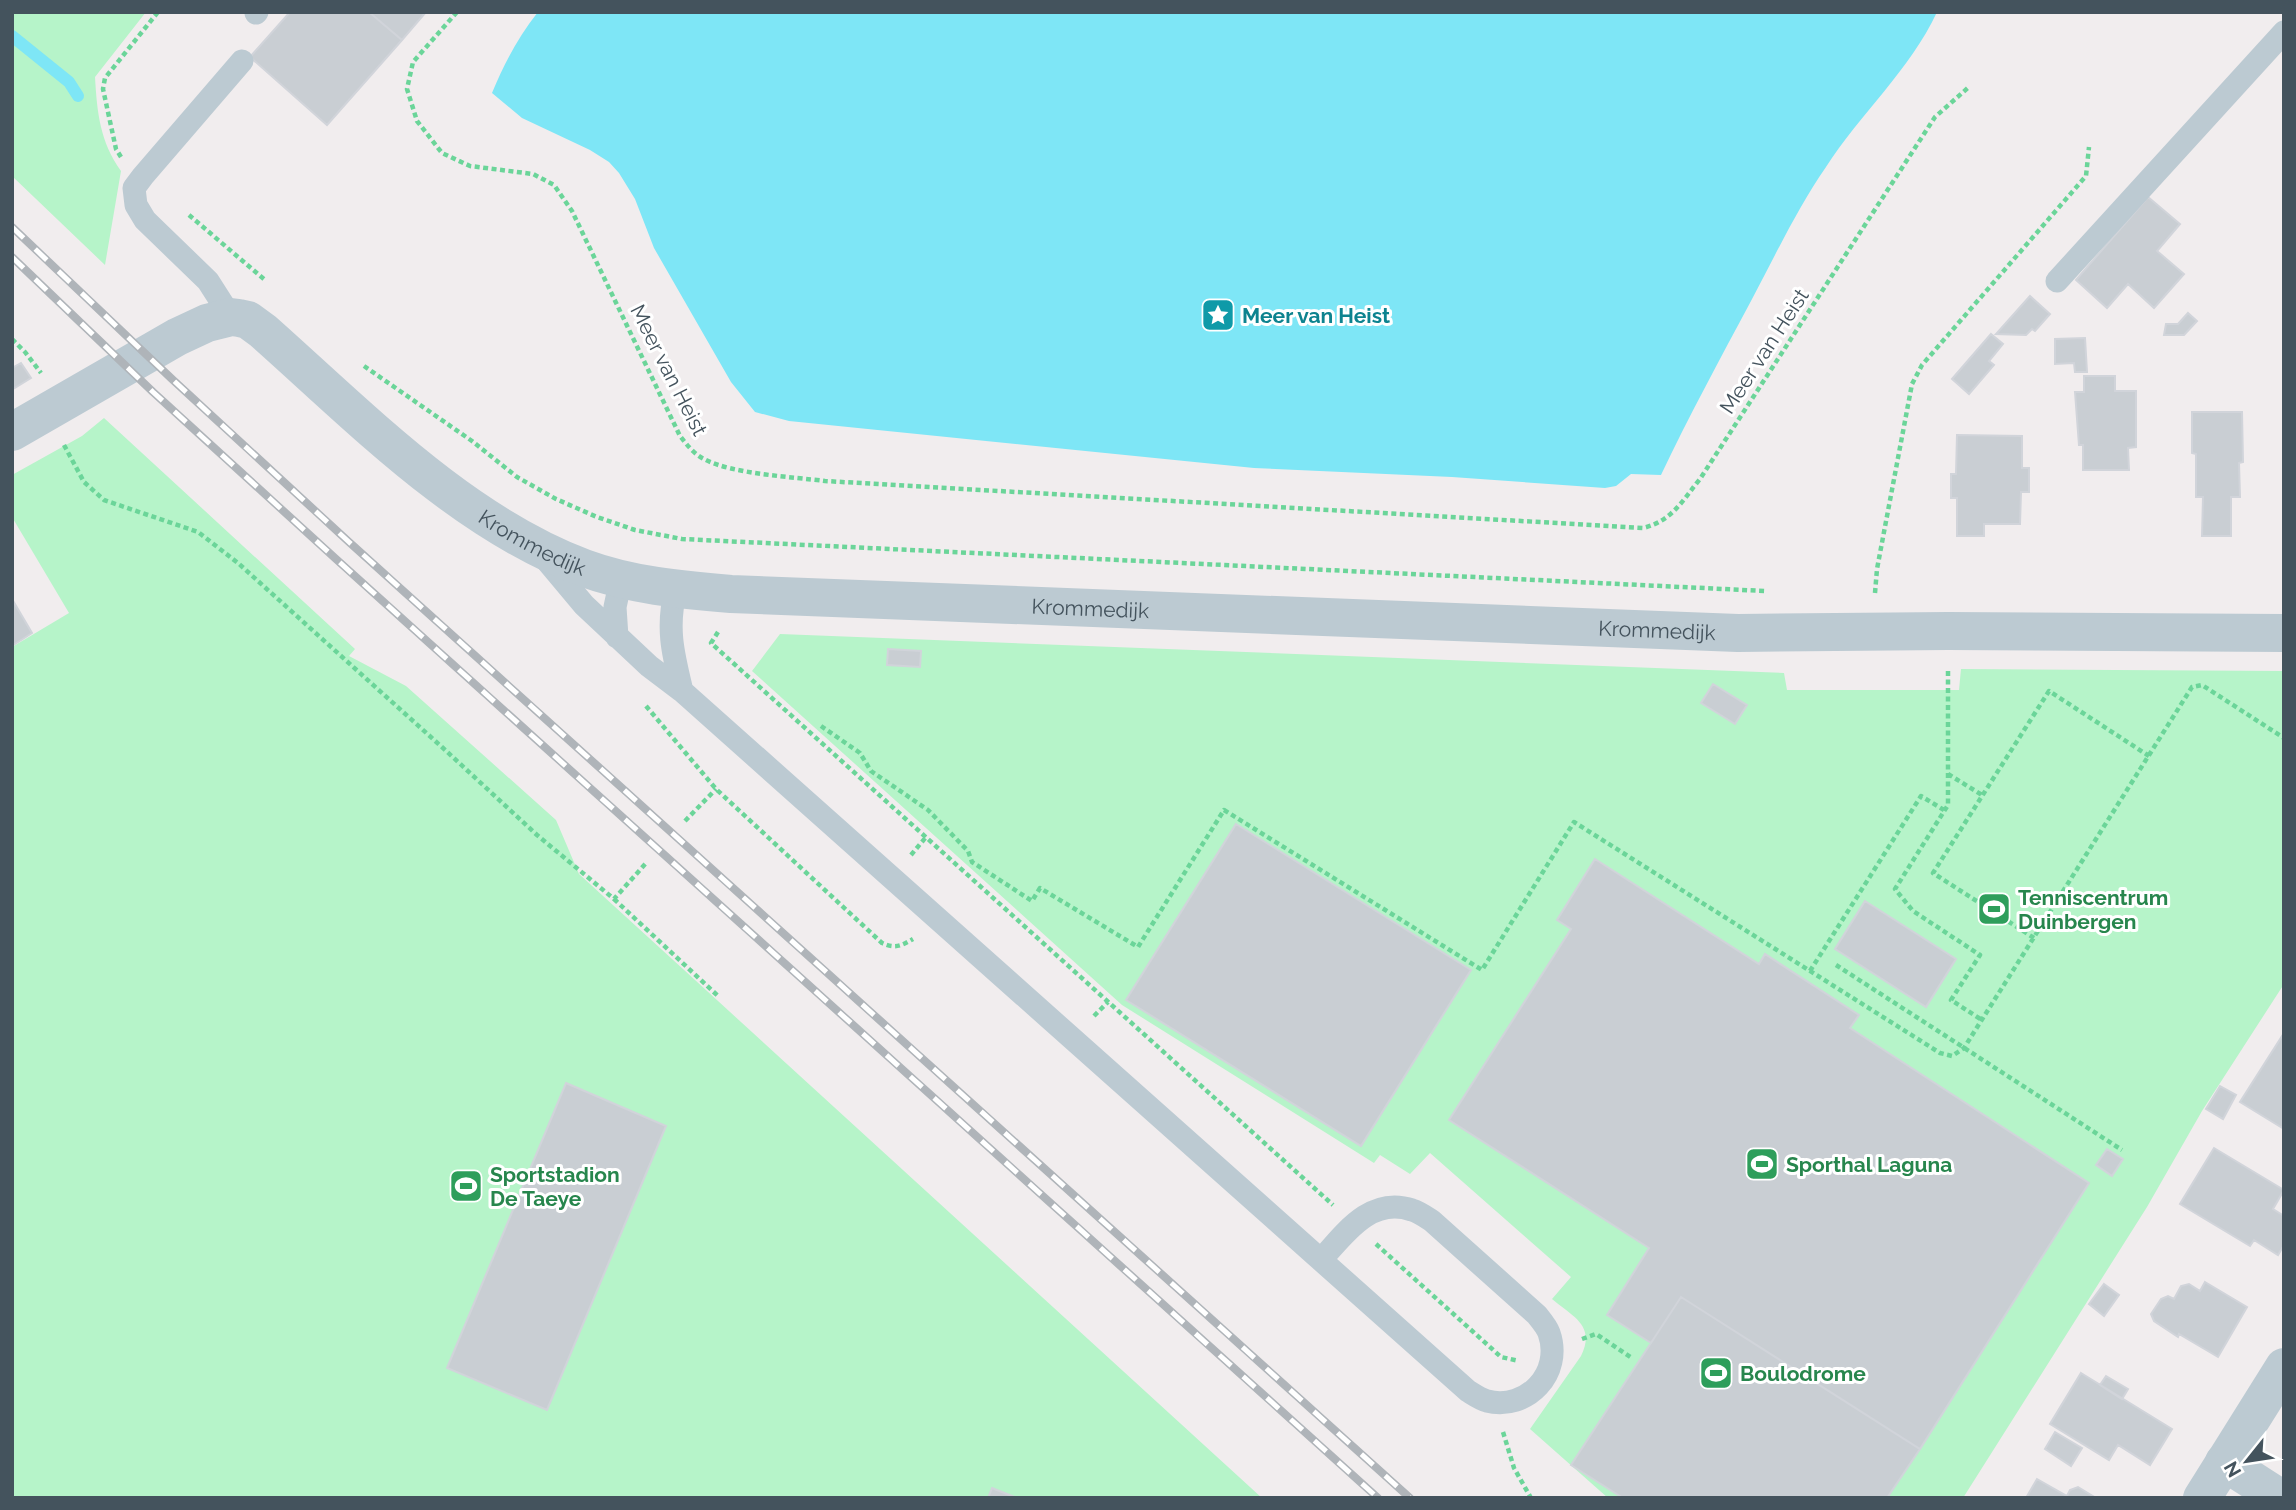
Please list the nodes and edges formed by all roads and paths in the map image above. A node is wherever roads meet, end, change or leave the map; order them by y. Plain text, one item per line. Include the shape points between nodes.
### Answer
1 (457, 12) edge
2 (2284, 32) edge
3 (243, 61) dead end
4 (1970, 86) dead end
5 (2089, 146) dead end
6 (265, 280) dead end
7 (2057, 281) dead end
8 (231, 317) junction
9 (362, 365) dead end
10 (63, 402) junction
11 (12, 432) edge
12 (534, 545) junction
13 (621, 579) junction
14 (676, 589) junction
15 (1769, 591) dead end
16 (1862, 595) dead end
17 (723, 623) dead end
18 (1948, 631) junction
19 (2284, 633) edge
20 (617, 637) junction
21 (682, 691) junction
22 (821, 726) dead end
23 (2284, 738) edge
24 (2149, 756) junction
25 (1947, 774) junction
26 (1983, 795) junction
27 (1944, 810) junction
28 (685, 821) dead end
29 (647, 862) dead end
30 (614, 898) junction
31 (934, 915) junction
32 (2034, 938) junction
33 (1836, 965) dead end
34 (1810, 971) junction
35 (718, 996) dead end
36 (1982, 1020) junction
37 (1964, 1048) junction
38 (2122, 1150) dead end
39 (1353, 1224) junction
40 (1321, 1261) junction
41 (1553, 1351) junction
42 (1632, 1358) dead end
43 (2284, 1367) edge
44 (1504, 1403) junction
45 (2224, 1462) junction
46 (1531, 1498) edge
47 (2202, 1498) edge
48 (2280, 1498) edge

1 - 4 path, Meer van Heist via 413,62 408,89 417,121 442,153 470,166 533,174 554,185 572,211 680,436 705,460 740,470 825,481 1643,528 1670,516 1700,478 1935,117
2 - 7 lane
3 - 8 lane via 134,188 136,205 145,220 208,281
5 - 16 path via 2086,176 1922,365 1912,384 1875,595
6 - 8 path
8 - 10 street via 177,337
8 - 12 street, Krommedijk via 248,320 263,331 450,494
9 - 15 path via 517,477 556,499 635,530 682,539
10 - 11 street
10 - 30 path via 64,446 83,482 104,500 198,532 238,563 537,835
12 - 13 street, Krommedijk
12 - 20 lane
13 - 14 street, Krommedijk
13 - 20 lane via 615,607
14 - 18 street, Krommedijk via 1738,633
14 - 21 lane via 670,641
17 - 39 path via 711,643
18 - 19 street, Krommedijk
18 - 25 path
20 - 21 lane
21 - 31 lane
22 - 34 path via 860,753 872,771 928,810 968,851 972,862 1032,901 1040,888 1138,947 1224,810 1482,970 1574,822
23 - 24 path via 2202,685 2192,687
24 - 26 path via 2049,691
24 - 32 path
25 - 26 path
25 - 27 path via 1948,805
26 - 32 path via 1933,873
27 - 34 path via 1921,796
27 - 36 path via 1895,889 1913,911 1980,954 1951,1000
28 - 31 path via 716,789 890,947 912,940
29 - 30 path
30 - 35 path
31 - 40 lane
32 - 36 path
33 - 37 path
34 - 37 path via 1940,1052 1952,1056
36 - 37 path
37 - 38 path
39 - 40 lane
39 - 41 path via 1501,1357 1528,1363
39 - 41 lane via 1370,1212 1392,1206 1413,1210 1432,1221 1537,1315 1549,1331
40 - 44 lane via 1468,1391 1485,1401
41 - 42 path via 1596,1334
41 - 44 lane via 1550,1370 1539,1387 1523,1399
43 - 45 street
44 - 46 path via 1503,1433 1514,1468
45 - 47 street
45 - 48 street

